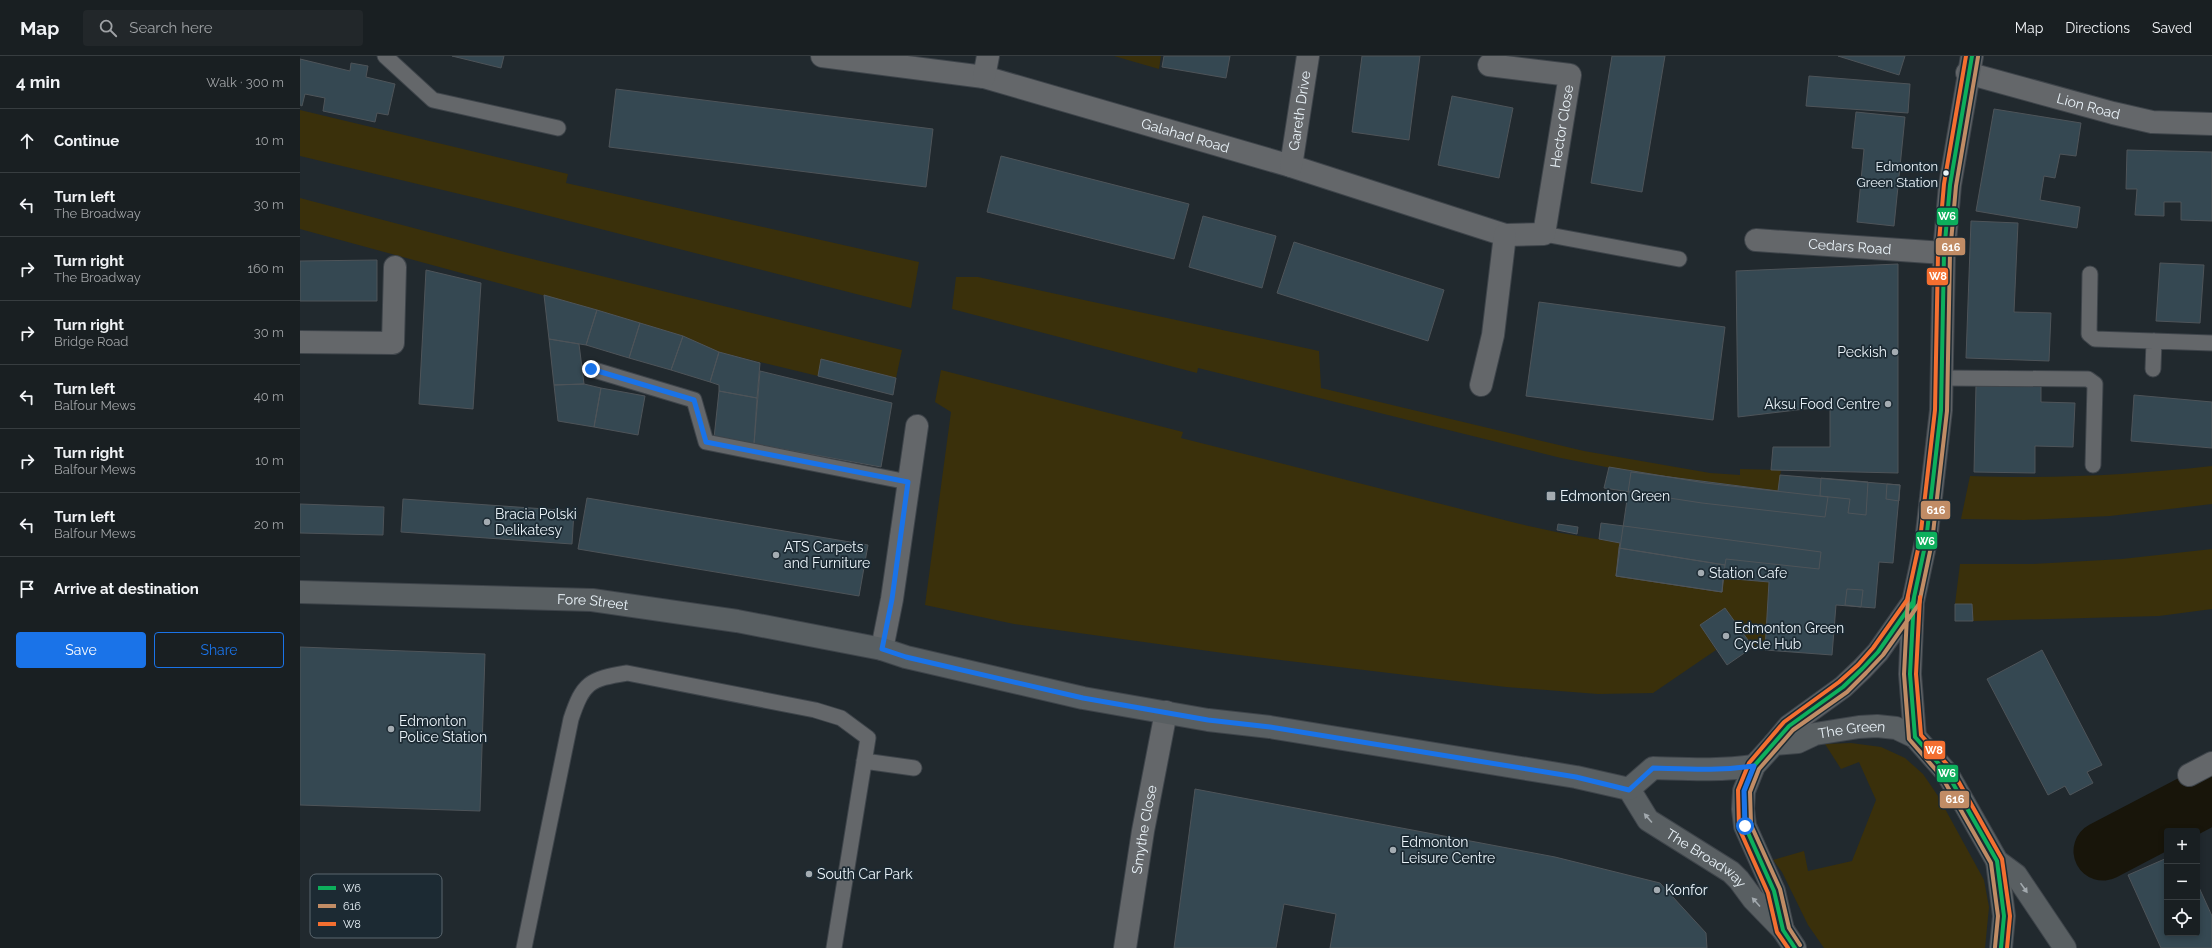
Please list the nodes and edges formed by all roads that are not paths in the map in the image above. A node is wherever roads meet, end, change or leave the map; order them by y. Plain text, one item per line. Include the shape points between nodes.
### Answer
1 (385, 56) edge
2 (822, 56) edge
3 (988, 56) edge
4 (1308, 56) edge
5 (1489, 64) dead end
6 (1970, 64) edge
7 (984, 77) junction
8 (2212, 124) edge
9 (558, 128) dead end
10 (1291, 166) junction
11 (1544, 234) junction
12 (1505, 235) junction
13 (1756, 240) dead end
14 (1944, 253) junction
15 (1679, 259) dead end
16 (395, 267) dead end
17 (2090, 274) dead end
18 (2154, 341) junction
19 (300, 342) edge
20 (2212, 343) edge
21 (591, 369) dead end
22 (2153, 369) dead end
23 (1943, 378) junction
24 (1481, 385) dead end
25 (917, 426) dead end
26 (2093, 465) dead end
27 (908, 482) junction
28 (300, 592) edge
29 (1913, 602) junction
30 (882, 649) junction
31 (1166, 712) junction
32 (1915, 737) junction
33 (1774, 744) junction
34 (864, 761) junction
35 (2212, 763) edge
36 (1754, 766) junction
37 (914, 768) dead end
38 (2189, 775) dead end
39 (1629, 790) junction
40 (1997, 861) junction
41 (1783, 930) junction
42 (524, 948) edge
43 (834, 948) edge
44 (1125, 948) edge
45 (1794, 948) edge
46 (2001, 948) edge
47 (2065, 948) edge

1 - 9 lane via 432,100
2 - 7 street, Galahad Road
3 - 7 street
4 - 10 street, Gareth Drive
5 - 11 street, Hector Close via 1570,75
6 - 8 street, Lion Road via 2113,113 2152,122
6 - 14 main road via 1950,185
7 - 10 street, Galahad Road
10 - 12 street, Galahad Road
11 - 12 street, Galahad Road
11 - 15 lane
12 - 24 street via 1493,335
13 - 14 street, Cedars Road
14 - 23 main road
16 - 19 street via 393,343
17 - 18 lane via 2089,334 2095,339
18 - 20 lane
18 - 22 lane
21 - 27 lane via 694,400 706,442
23 - 26 lane via 2088,379 2095,384
23 - 29 main road via 1926,541
25 - 27 street
27 - 30 street via 892,599
28 - 30 main road, Fore Street via 592,600 737,621
29 - 32 main road via 1910,674
29 - 33 main road via 1878,652 1862,669 1843,687 1789,726
30 - 31 main road via 906,657 1083,698
31 - 39 main road via 1576,777
31 - 44 street, Smythe Close via 1143,831
32 - 33 main road, The Green via 1896,728 1877,726 1815,734 1798,742
32 - 40 main road, The Green via 1947,773
33 - 36 main road
34 - 37 lane
34 - 42 lane via 868,738 841,718 815,710 627,674 607,676 592,682 579,695 571,719
34 - 43 lane
35 - 38 street
36 - 39 main road via 1695,771 1653,768
36 - 41 main road via 1744,791 1745,826 1774,891
41 -> 39 main road, The Broadway via 1753,899 1732,872 1648,820
40 - 46 main road via 2004,916
40 -> 47 main road, The Green via 2016,875
41 - 45 main road

